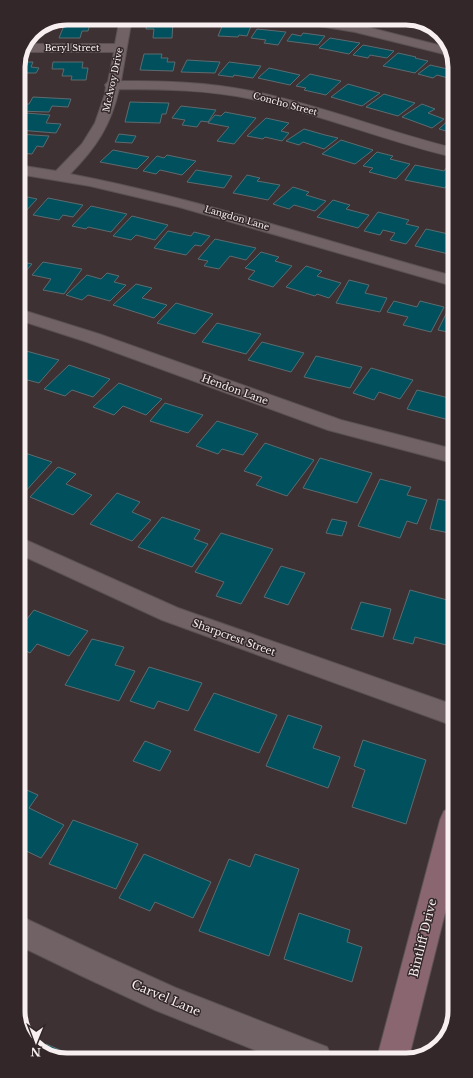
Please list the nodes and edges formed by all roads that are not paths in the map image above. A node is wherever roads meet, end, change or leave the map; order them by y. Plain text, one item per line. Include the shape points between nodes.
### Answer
1 (124, 25) edge
2 (337, 25) edge
3 (30, 48) edge
4 (119, 48) junction
5 (444, 50) edge
6 (112, 85) junction
7 (448, 151) edge
8 (25, 170) edge
9 (60, 175) junction
10 (448, 279) edge
11 (25, 316) edge
12 (448, 455) edge
13 (25, 548) edge
14 (448, 714) edge
15 (448, 844) edge
16 (25, 933) edge
17 (302, 1053) edge
18 (395, 1053) edge

1 - 4 street, McAvoy Drive
2 - 5 street
3 - 4 street, Beryl Street
4 - 6 street, McAvoy Drive
6 - 7 street, Concho Street via 189,87 250,94
6 - 9 street, McAvoy Drive via 105,117 94,138
8 - 9 street, Langdon Lane
9 - 10 street, Langdon Lane via 208,210
11 - 12 street, Hendon Lane via 335,425
13 - 14 street, Sharpcrest Street via 170,614
15 - 18 street, Bintliff Drive
16 - 17 street, Carvel Lane via 79,961 258,1037

